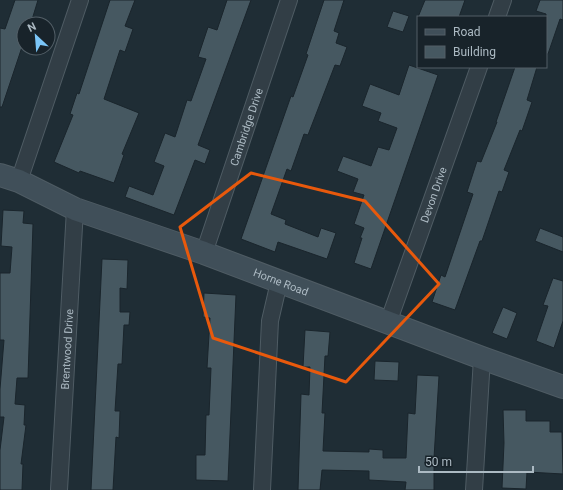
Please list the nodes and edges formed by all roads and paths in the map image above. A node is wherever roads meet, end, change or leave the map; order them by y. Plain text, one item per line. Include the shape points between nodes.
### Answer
1 (80, 0) edge
2 (289, 0) edge
3 (503, 0) edge
4 (497, 16) edge
5 (479, 68) edge
6 (9, 178) edge
7 (75, 209) junction
8 (204, 253) junction
9 (279, 282) junction
10 (388, 323) junction
11 (482, 358) junction
12 (563, 387) edge
13 (59, 490) edge
14 (262, 490) edge
15 (474, 490) edge

1 - 6 street
2 - 8 street, Cambridge Drive
3 - 4 street
5 - 10 street, Devon Drive
6 - 7 main road, Horne Road
7 - 8 main road, Horne Road
7 - 13 street, Brentwood Drive
8 - 9 main road, Horne Road
9 - 10 main road, Horne Road
9 - 14 street via 270,321
10 - 11 main road, Horne Road
11 - 12 main road, Horne Road
11 - 15 street

